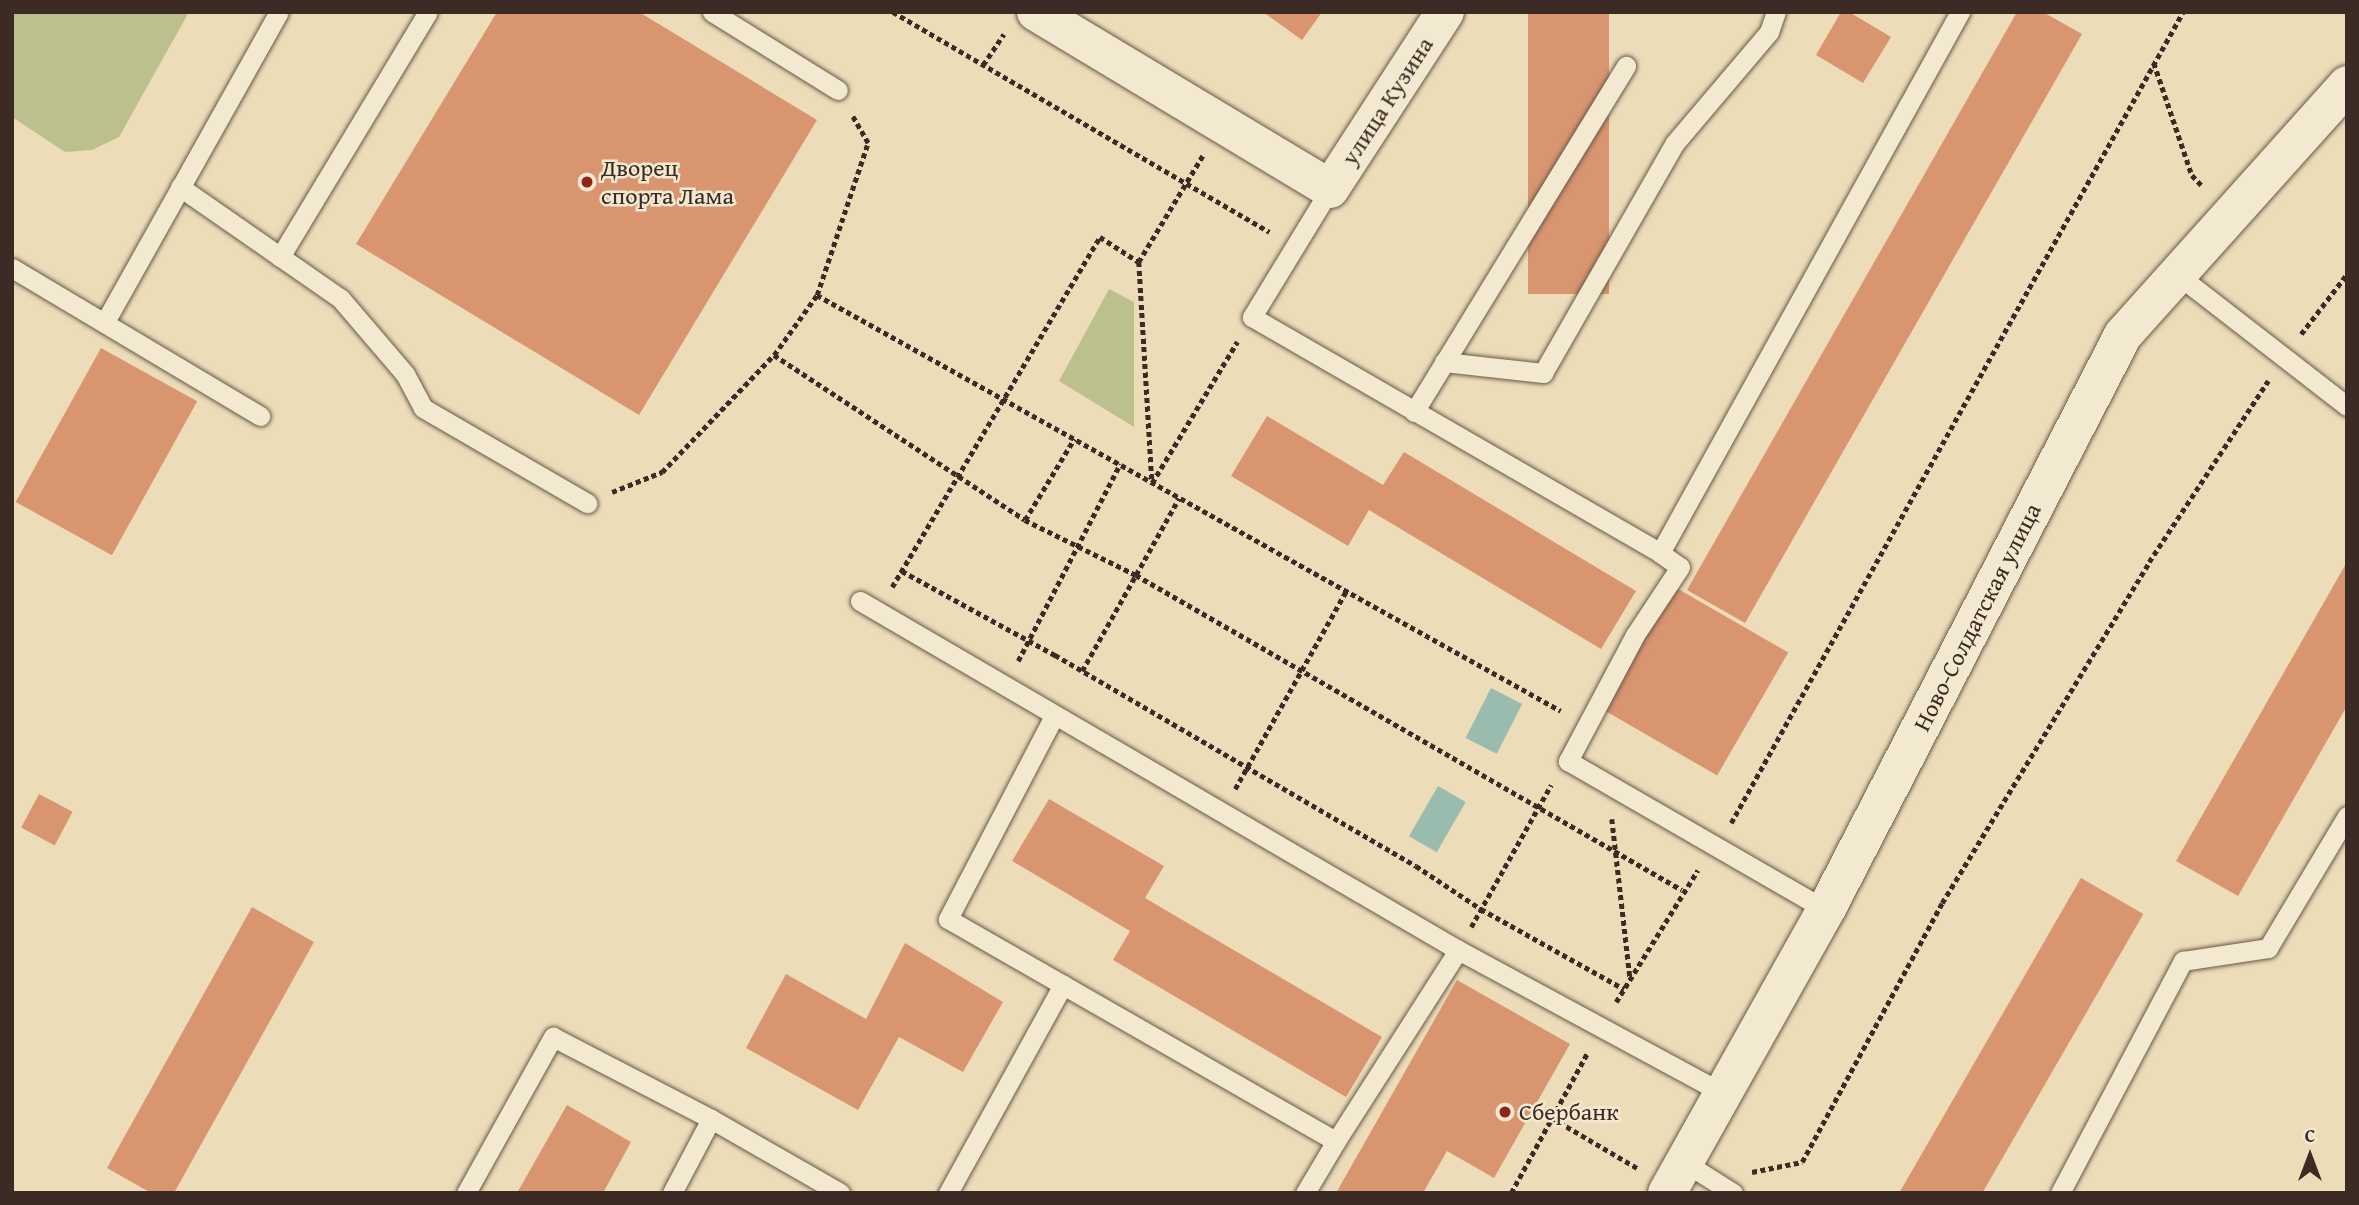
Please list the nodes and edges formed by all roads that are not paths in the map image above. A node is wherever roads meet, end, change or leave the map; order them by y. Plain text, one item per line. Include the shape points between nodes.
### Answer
1 (279, 12) edge
2 (428, 12) edge
3 (712, 12) edge
4 (1445, 12) edge
5 (1776, 12) edge
6 (1960, 12) edge
7 (1024, 18) edge
8 (1626, 66) dead end
9 (2347, 85) edge
10 (838, 90) road end
11 (180, 187) junction
12 (1330, 189) junction
13 (280, 257) junction
14 (12, 268) edge
15 (2178, 275) junction
16 (106, 320) junction
17 (1444, 362) junction
18 (2347, 406) edge
19 (1414, 412) junction
20 (260, 416) dead end
21 (587, 503) road end
22 (1660, 553) junction
23 (860, 601) dead end
24 (1053, 718) junction
25 (2347, 816) edge
26 (1826, 911) junction
27 (1458, 950) junction
28 (1063, 985) junction
29 (1721, 1092) junction
30 (712, 1119) junction
31 (1336, 1141) junction
32 (1684, 1181) edge
33 (466, 1193) edge
34 (672, 1193) edge
35 (840, 1193) edge
36 (948, 1193) edge
37 (1306, 1193) edge
38 (1733, 1193) edge
39 (2060, 1193) edge

1 - 11 lane
2 - 13 lane
3 - 10 lane
4 - 12 main road, улица Кузина
5 - 17 lane via 1769,32 1674,144 1543,373
6 - 22 lane
7 - 12 main road
8 - 17 lane
9 - 15 main road, Ново-Солдатская улица
11 - 13 lane
11 - 16 lane
12 - 19 lane via 1252,317
13 - 21 lane via 340,298 405,374 423,408
14 - 16 lane
15 - 18 lane
15 - 26 main road, Ново-Солдатская улица via 2123,335
16 - 20 lane
17 - 19 lane
19 - 22 lane
22 - 26 lane via 1680,566 1635,635 1568,761
23 - 24 lane
24 - 27 lane
24 - 28 lane via 948,919
25 - 39 lane via 2268,948 2183,961
26 - 29 main road, Ново-Солдатская улица
27 - 29 lane
27 - 31 lane
28 - 31 lane
28 - 36 lane
29 - 32 main road, Ново-Солдатская улица
30 - 33 lane via 553,1037
30 - 34 lane
30 - 35 lane
31 - 37 lane
32 - 38 lane

